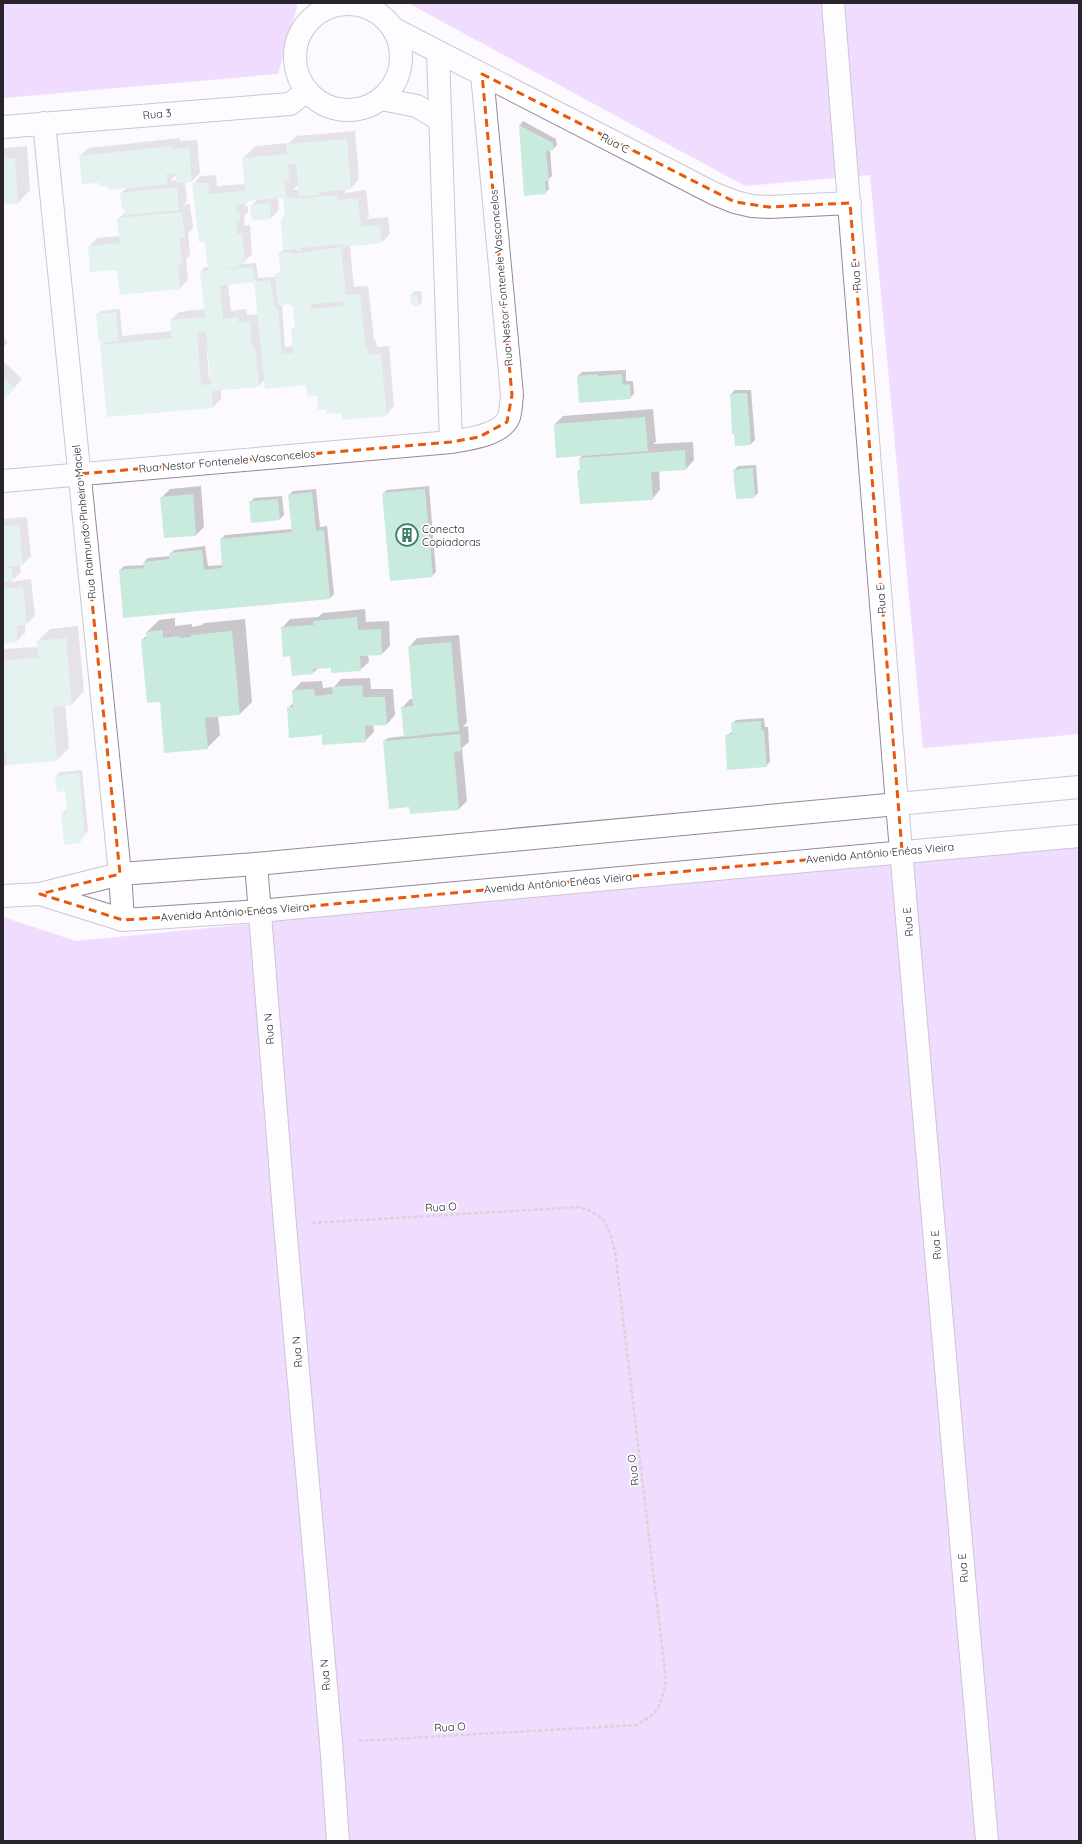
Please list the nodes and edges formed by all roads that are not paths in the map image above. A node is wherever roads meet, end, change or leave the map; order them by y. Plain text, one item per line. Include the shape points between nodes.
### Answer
1 (346, 3) edge
2 (833, 3) edge
3 (315, 9) edge
4 (394, 28) junction
5 (438, 52) junction
6 (482, 74) junction
7 (307, 91) junction
8 (381, 99) junction
9 (440, 120) junction
10 (44, 123) junction
11 (3, 127) edge
12 (850, 203) junction
13 (451, 442) junction
14 (79, 474) junction
15 (3, 481) edge
16 (1079, 787) edge
17 (897, 804) junction
18 (1079, 836) edge
19 (902, 851) junction
20 (256, 864) junction
21 (120, 874) junction
22 (40, 894) junction
23 (3, 896) edge
24 (259, 911) junction
25 (122, 920) junction
26 (338, 1841) edge
27 (987, 1841) edge

1 - 3 street
1 - 4 street via 365,6 381,15
2 - 12 street, Rua E
3 - 7 street via 303,28 295,60 299,76
4 - 5 street, Rua C
4 - 8 street via 401,45 402,62 397,80
5 - 6 street, Rua C
5 - 9 street
6 - 12 street, Rua C via 735,202 769,207
6 - 13 street, Rua Nestor Fontenele Vasconcelos via 512,396 510,416 503,425 480,437
7 - 8 street via 321,103 338,109 355,110 372,105
7 - 10 street, Rua 3 via 290,104
8 - 9 street via 417,106
9 - 13 street
10 - 11 street, Rua 3
10 - 14 street, Rua Raimundo Pinheiro Maciel
12 - 17 street, Rua E
13 - 14 street, Rua Nestor Fontenele Vasconcelos
14 - 15 street, Rua Nestor Fontenele Vasconcelos
14 - 21 street, Rua Raimundo Pinheiro Maciel
16 - 17 street, Avenida Antônio Enéas Vieira
17 - 19 street, Rua E
17 - 20 street, Avenida Antônio Enéas Vieira
18 - 19 street, Avenida Antônio Enéas Vieira
19 - 24 street, Avenida Antônio Enéas Vieira
19 - 27 street, Rua E
20 - 21 street, Avenida Antônio Enéas Vieira
20 - 24 street, Rua N
21 - 22 street, Avenida Antônio Enéas Vieira
21 - 25 street, Rua Raimundo Pinheiro Maciel
22 - 23 street, Avenida Antônio Enéas Vieira
22 - 25 street, Avenida Antônio Enéas Vieira
24 - 25 street, Avenida Antônio Enéas Vieira
24 - 26 street, Rua N

